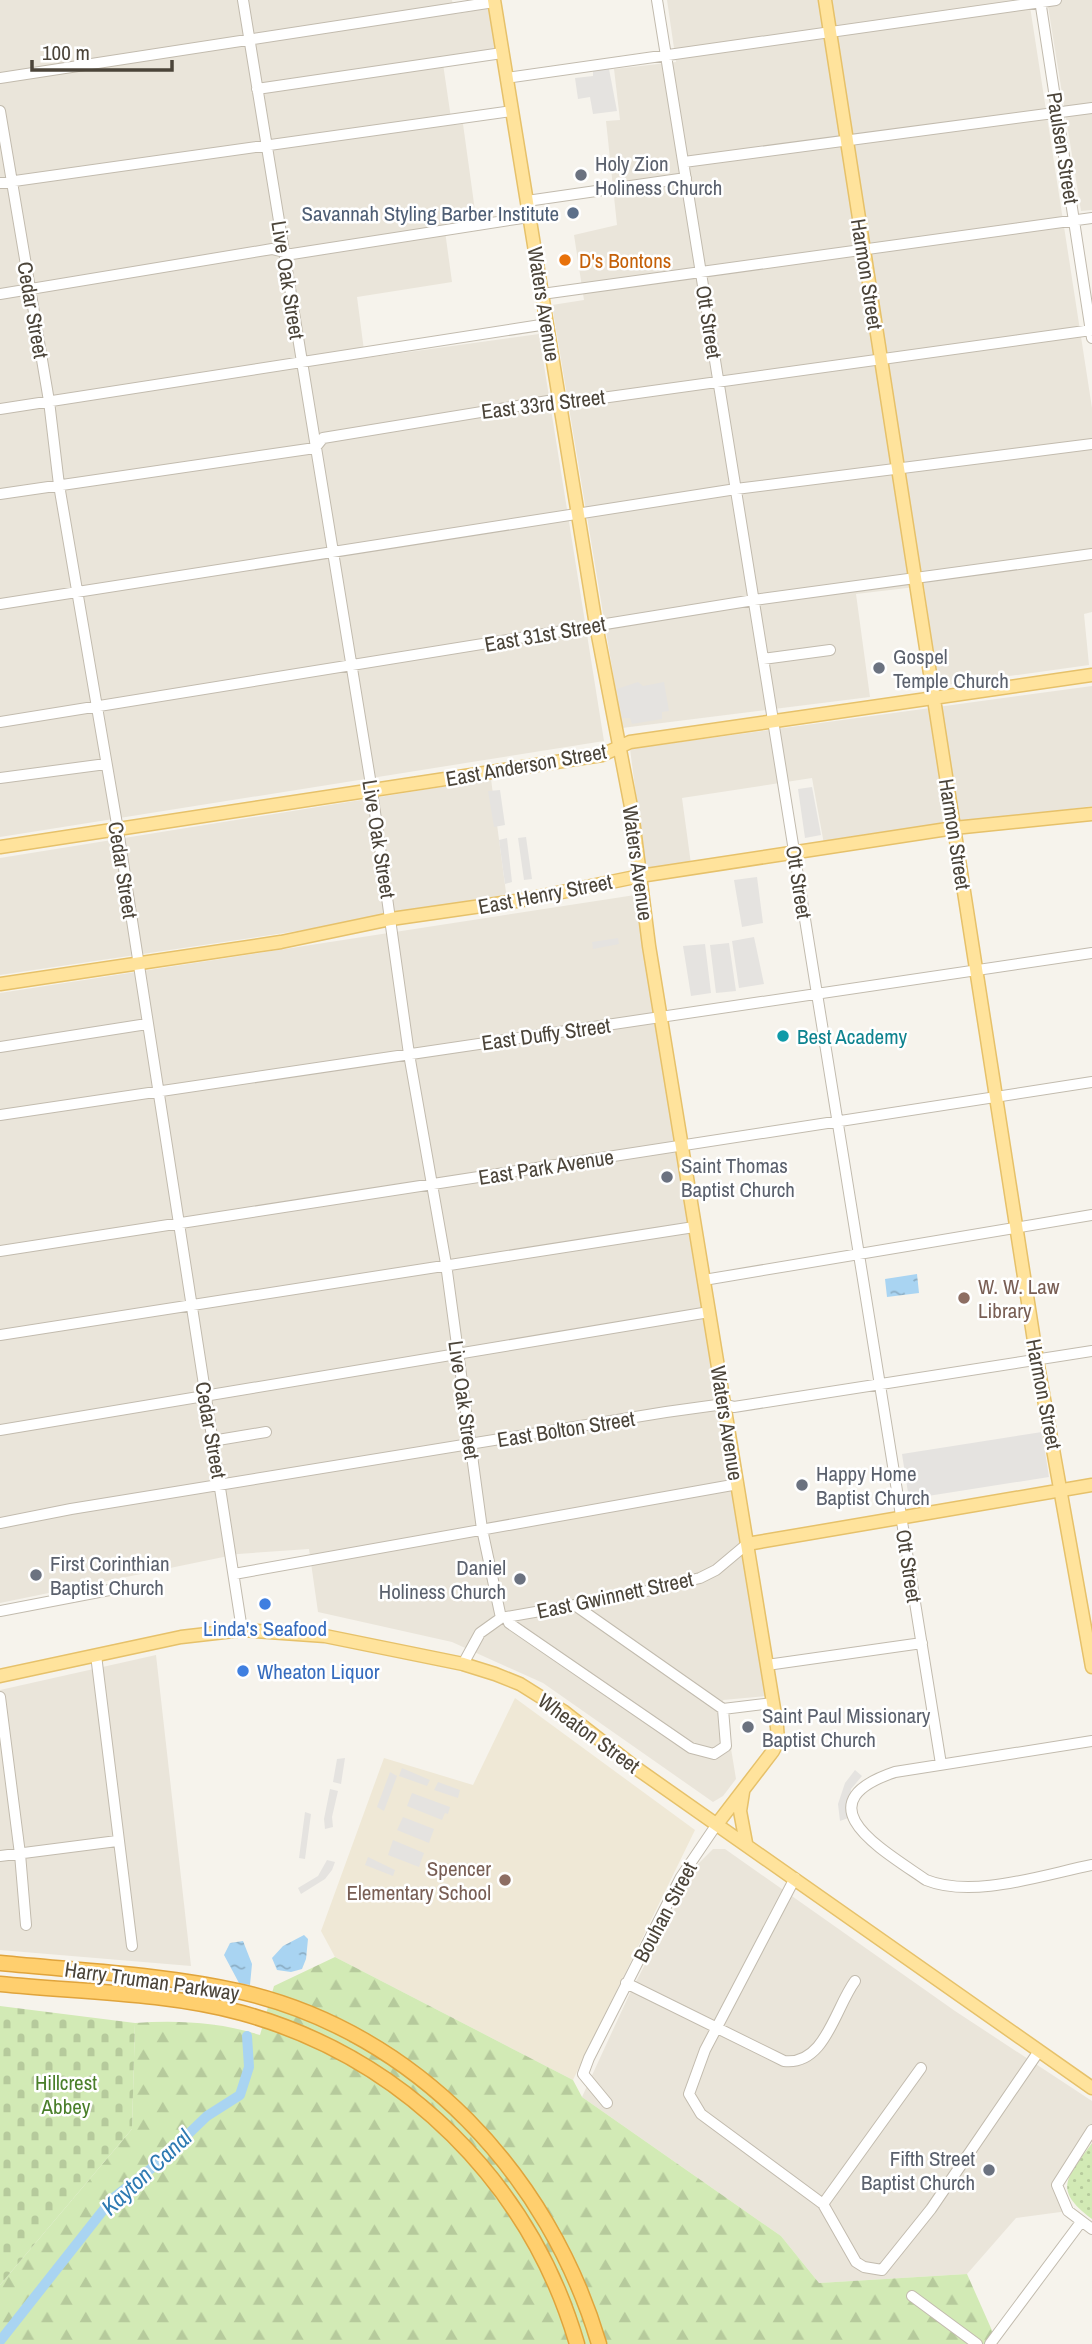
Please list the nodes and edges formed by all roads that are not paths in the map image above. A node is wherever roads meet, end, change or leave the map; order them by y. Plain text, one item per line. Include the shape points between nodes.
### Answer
1 (243, 0) edge
2 (657, 0) edge
3 (825, 0) edge
4 (1056, 0) edge
5 (494, 1) edge
6 (1040, 1) edge
7 (830, 31) junction
8 (249, 40) junction
9 (502, 53) junction
10 (666, 54) junction
11 (0, 78) edge
12 (506, 78) junction
13 (257, 89) junction
14 (1092, 108) edge
15 (0, 111) edge
16 (512, 111) junction
17 (1058, 113) junction
18 (847, 139) junction
19 (266, 144) junction
20 (684, 162) junction
21 (686, 178) junction
22 (12, 181) junction
23 (0, 183) edge
24 (527, 201) junction
25 (529, 217) junction
26 (1092, 218) edge
27 (1075, 220) junction
28 (864, 249) junction
29 (284, 253) junction
30 (701, 273) junction
31 (29, 289) junction
32 (0, 294) edge
33 (542, 295) junction
34 (547, 324) junction
35 (1091, 333) edge
36 (880, 359) junction
37 (301, 360) junction
38 (718, 380) junction
39 (50, 401) junction
40 (560, 402) junction
41 (0, 409) edge
42 (1092, 444) edge
43 (315, 448) junction
44 (898, 468) junction
45 (59, 485) junction
46 (736, 489) junction
47 (0, 494) edge
48 (578, 514) junction
49 (332, 550) junction
50 (1092, 554) edge
51 (915, 578) junction
52 (78, 591) junction
53 (754, 600) junction
54 (0, 604) edge
55 (596, 625) junction
56 (830, 650) dead end
57 (763, 659) junction
58 (351, 667) junction
59 (1092, 675) edge
60 (934, 697) junction
61 (95, 707) junction
62 (773, 721) junction
63 (0, 722) edge
64 (620, 747) junction
65 (106, 764) junction
66 (0, 778) edge
67 (372, 791) junction
68 (1092, 814) edge
69 (954, 828) junction
70 (118, 830) junction
71 (0, 847) edge
72 (795, 854) junction
73 (640, 876) junction
74 (391, 919) junction
75 (1092, 953) edge
76 (138, 964) junction
77 (976, 970) junction
78 (0, 984) edge
79 (817, 993) junction
80 (660, 1017) junction
81 (147, 1024) junction
82 (0, 1047) edge
83 (409, 1054) junction
84 (1092, 1082) edge
85 (157, 1091) junction
86 (996, 1097) junction
87 (0, 1115) edge
88 (838, 1122) junction
89 (682, 1146) junction
90 (431, 1184) junction
91 (1092, 1215) edge
92 (177, 1223) junction
93 (694, 1227) junction
94 (1016, 1227) junction
95 (0, 1251) edge
96 (860, 1255) junction
97 (446, 1264) junction
98 (704, 1280) junction
99 (191, 1305) junction
100 (709, 1312) junction
101 (0, 1335) edge
102 (1092, 1351) edge
103 (457, 1356) junction
104 (1037, 1360) junction
105 (880, 1384) junction
106 (205, 1397) junction
107 (724, 1404) junction
108 (0, 1430) edge
109 (266, 1432) dead end
110 (212, 1441) junction
111 (471, 1444) junction
112 (738, 1485) junction
113 (1092, 1485) edge
114 (220, 1486) junction
115 (1061, 1490) junction
116 (902, 1519) junction
117 (0, 1523) edge
118 (482, 1529) junction
119 (747, 1544) junction
120 (234, 1574) junction
121 (125, 1587) dead end
122 (576, 1606) junction
123 (0, 1611) edge
124 (1088, 1617) edge
125 (504, 1618) junction
126 (242, 1630) junction
127 (922, 1643) junction
128 (96, 1655) junction
129 (463, 1664) junction
130 (767, 1665) junction
131 (1092, 1667) edge
132 (0, 1676) edge
133 (0, 1697) edge
134 (773, 1703) junction
135 (723, 1709) junction
136 (777, 1727) joint
137 (1092, 1741) edge
138 (941, 1764) junction
139 (744, 1789) junction
140 (717, 1824) junction
141 (117, 1841) junction
142 (746, 1843) junction
143 (20, 1853) junction
144 (0, 1856) edge
145 (1092, 1865) edge
146 (794, 1878) junction
147 (26, 1925) dead end
148 (132, 1946) dead end
149 (0, 1963) edge
150 (855, 1981) dead end
151 (0, 1983) edge
152 (626, 1983) junction
153 (717, 2028) junction
154 (1039, 2051) junction
155 (921, 2068) dead end
156 (1092, 2088) edge
157 (607, 2103) dead end
158 (1092, 2130) edge
159 (823, 2204) junction
160 (1082, 2222) junction
161 (1092, 2230) edge
162 (912, 2296) dead end
163 (577, 2344) edge
164 (598, 2344) edge
165 (977, 2344) edge
166 (990, 2344) edge

1 - 8 street, Live Oak Street
2 - 10 street, Ott Street
3 - 7 main road, Harmon Street
4 - 6 street
5 - 8 street
5 - 9 main road, Waters Avenue
6 - 7 street
6 - 17 street, Paulsen Street
7 - 10 street
7 - 18 main road, Harmon Street
8 - 11 street
8 - 13 street, Live Oak Street
9 - 12 main road, Waters Avenue
9 - 13 street
10 - 12 street
10 - 20 street, Ott Street
12 - 16 main road, Waters Avenue
13 - 19 street, Live Oak Street
14 - 17 street
15 - 22 street, Cedar Street
16 - 19 street
16 - 24 main road, Waters Avenue
17 - 18 street
17 - 27 street, Paulsen Street
18 - 20 street
18 - 28 main road, Harmon Street
19 - 22 street
19 - 29 street, Live Oak Street
20 - 21 street, Ott Street
21 - 24 street
21 - 30 street, Ott Street
22 - 23 street
22 - 31 street, Cedar Street
24 - 25 main road, Waters Avenue
25 - 29 street
25 - 33 main road, Waters Avenue
26 - 27 street
27 - 28 street
27 - 35 street, Paulsen Street
28 - 30 street
28 - 36 main road, Harmon Street
29 - 31 street via 272,249
29 - 37 street, Live Oak Street
30 - 33 street
30 - 38 street, Ott Street
31 - 32 street
31 - 39 street, Cedar Street
33 - 34 main road, Waters Avenue
34 - 37 street
34 - 40 main road, Waters Avenue
35 - 36 street, East 33rd Street
36 - 38 street, East 33rd Street
36 - 44 main road, Harmon Street
37 - 39 street
37 - 43 street, Live Oak Street
38 - 40 street, East 33rd Street
38 - 46 street, Ott Street
39 - 41 street
39 - 45 street, Cedar Street
40 - 43 street, East 33rd Street via 323,438
40 - 48 main road, Waters Avenue
42 - 44 street
43 - 45 street, East 33rd Street
43 - 49 street, Live Oak Street
44 - 46 street
44 - 51 main road, Harmon Street
45 - 47 street, East 33rd Street
45 - 52 street, Cedar Street
46 - 48 street
46 - 53 street, Ott Street
48 - 49 street
48 - 55 main road, Waters Avenue
49 - 52 street
49 - 58 street, Live Oak Street
50 - 51 street, East 31st Street
51 - 53 street, East 31st Street
51 - 60 main road, Harmon Street
52 - 54 street
52 - 61 street, Cedar Street
53 - 55 street, East 31st Street
53 - 57 street, Ott Street
55 - 58 street, East 31st Street
55 - 64 main road, Waters Avenue
56 - 57 street
57 - 62 street, Ott Street
58 - 61 street, East 31st Street
58 - 67 street, Live Oak Street
59 - 60 main road, East Anderson Street
60 - 62 main road, East Anderson Street
60 - 69 main road, Harmon Street
61 - 63 street, East 31st Street
61 - 65 street, Cedar Street
62 - 64 main road, East Anderson Street
62 - 72 street, Ott Street
64 - 67 main road, East Anderson Street via 602,755
64 - 73 main road, Waters Avenue
65 - 66 street
65 - 70 street, Cedar Street
67 - 70 main road, East Anderson Street
67 - 74 street, Live Oak Street
68 - 69 main road, East Henry Street
69 - 72 main road, East Henry Street
69 - 77 main road, Harmon Street
70 - 71 main road, East Anderson Street
70 - 76 street, Cedar Street
72 - 73 main road, East Henry Street
72 - 79 street, Ott Street
73 - 74 main road, East Henry Street via 523,900
73 - 80 main road, Waters Avenue
74 - 76 main road, East Henry Street
74 - 83 street, Live Oak Street
75 - 77 street, East Duffy Street
76 - 78 main road, East Henry Street
76 - 81 street, Cedar Street
77 - 79 street, East Duffy Street
77 - 86 main road, Harmon Street
79 - 80 street, East Duffy Street
79 - 88 street, Ott Street
80 - 83 street, East Duffy Street
80 - 89 main road, Waters Avenue
81 - 82 street
81 - 85 street, Cedar Street
83 - 85 street, East Duffy Street
83 - 90 street, Live Oak Street
84 - 86 street, East Park Avenue
85 - 87 street, East Duffy Street
85 - 92 street, Cedar Street
86 - 88 street, East Park Avenue
86 - 94 main road, Harmon Street
88 - 89 street, East Park Avenue
88 - 96 street, Ott Street
89 - 90 street, East Park Avenue
89 - 93 main road, Waters Avenue
90 - 92 street, East Park Avenue
90 - 97 street, Live Oak Street
91 - 94 street
92 - 95 street, East Park Avenue
92 - 99 street, Cedar Street
93 - 97 street
93 - 98 main road, Waters Avenue
94 - 96 street
94 - 104 main road, Harmon Street
96 - 98 street
96 - 105 street, Ott Street
97 - 99 street
97 - 103 street, Live Oak Street
98 - 100 main road, Waters Avenue
99 - 101 street
99 - 106 street, Cedar Street
100 - 103 street
100 - 107 main road, Waters Avenue
102 - 104 street, East Bolton Street
103 - 106 street
103 - 111 street, Live Oak Street
104 - 105 street, East Bolton Street
104 - 115 main road, Harmon Street
105 - 107 street, East Bolton Street via 734,1407
105 - 116 street, Ott Street
106 - 108 street
106 - 110 street, Cedar Street
107 - 111 street, East Bolton Street
107 - 112 main road, Waters Avenue
109 - 110 street
110 - 114 street, Cedar Street
111 - 114 street, East Bolton Street
111 - 118 street, Live Oak Street
112 - 118 street
112 - 119 main road, Waters Avenue
113 - 115 main road, East Gwinnett Street
114 - 117 street, East Bolton Street
114 - 120 street, Cedar Street
115 - 116 main road, East Gwinnett Street
115 - 124 main road, Harmon Street
116 - 119 main road, East Gwinnett Street
116 - 127 street, Ott Street
118 - 120 street
118 - 125 street, Live Oak Street
119 - 122 street, East Gwinnett Street via 700,1578
119 - 130 main road, Waters Avenue
120 - 126 street, Cedar Street
121 - 123 street
122 - 125 street, East Gwinnett Street
122 - 135 street
124 - 131 main road, Harmon Street
125 - 129 street via 480,1633
125 - 135 street via 691,1748 714,1754 726,1746
126 - 128 main road, Wheaton Street via 196,1634
126 - 129 main road, Wheaton Street via 325,1636
127 - 130 street
127 - 138 street, Ott Street
128 - 132 main road, Wheaton Street
128 - 141 street
129 - 140 main road, Wheaton Street via 534,1692
130 - 134 main road, Waters Avenue
133 - 143 street
134 - 135 street
134 - 136 main road, Waters Avenue
136 - 139 main road, Bouhan Street via 773,1751
137 - 138 street
138 - 145 street via 869,1780 855,1792 852,1807 862,1834 926,1880 955,1888
139 - 140 main road, Bouhan Street
139 - 142 main road via 740,1811
140 - 142 main road, Wheaton Street
140 - 152 street, Bouhan Street via 681,1877
141 - 143 street
141 - 148 street
142 - 146 main road, Wheaton Street
143 - 144 street
143 - 147 street
146 - 153 street
146 - 154 main road, Wheaton Street
149 - 164 highway, Harry Truman Parkway via 208,1985 280,2004 345,2031 407,2068 463,2114 510,2166 550,2225 581,2290
150 - 153 street via 816,2052 795,2062
151 - 163 highway, Harry Truman Parkway via 210,2007 273,2023 336,2050 395,2085 448,2129 494,2179 532,2235 562,2297
152 - 153 street
152 - 157 street, Bouhan Street via 583,2074
153 - 159 street via 692,2082 692,2104
154 - 156 main road, Wheaton Street
154 - 159 street via 932,2209 882,2270 856,2262
155 - 159 street
158 - 160 street via 1057,2185 1068,2211
160 - 161 street
160 - 166 street
162 - 165 street

